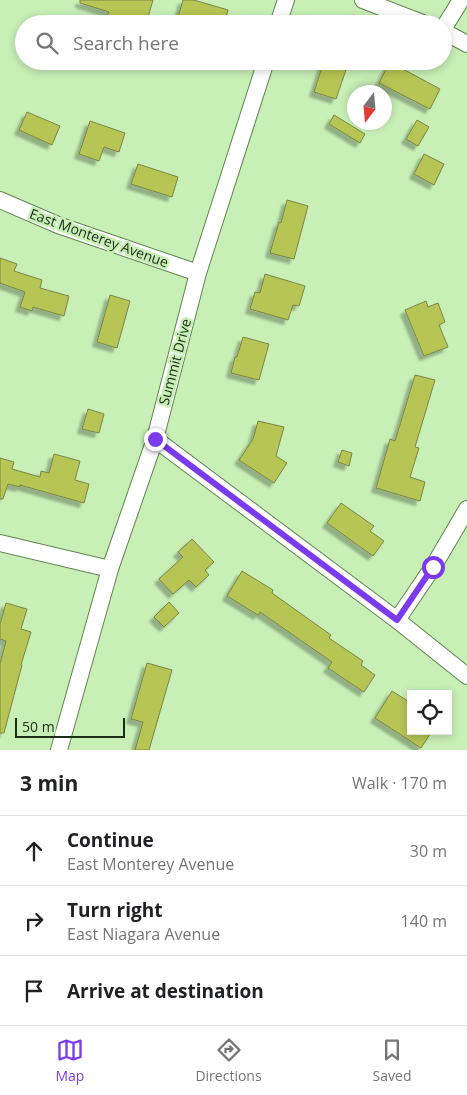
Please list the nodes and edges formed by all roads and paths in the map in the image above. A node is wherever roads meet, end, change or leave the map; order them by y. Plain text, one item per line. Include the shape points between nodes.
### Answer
1 (286, 0) edge
2 (363, 0) edge
3 (461, 0) edge
4 (281, 15) edge
5 (402, 15) edge
6 (452, 15) edge
7 (452, 35) edge
8 (467, 44) edge
9 (263, 70) edge
10 (0, 200) edge
11 (198, 273) junction
12 (155, 439) junction
13 (467, 509) edge
14 (0, 543) edge
15 (110, 569) junction
16 (397, 620) junction
17 (467, 676) edge
18 (59, 750) edge

1 - 4 street
2 - 5 street
3 - 6 street
7 - 8 street
9 - 11 street, Summit Drive
10 - 11 street, East Monterey Avenue via 58,226
11 - 12 street, Summit Drive
12 - 15 street, Summit Drive
12 - 16 street
13 - 16 street
14 - 15 street
15 - 18 street, Summit Drive
16 - 17 street

